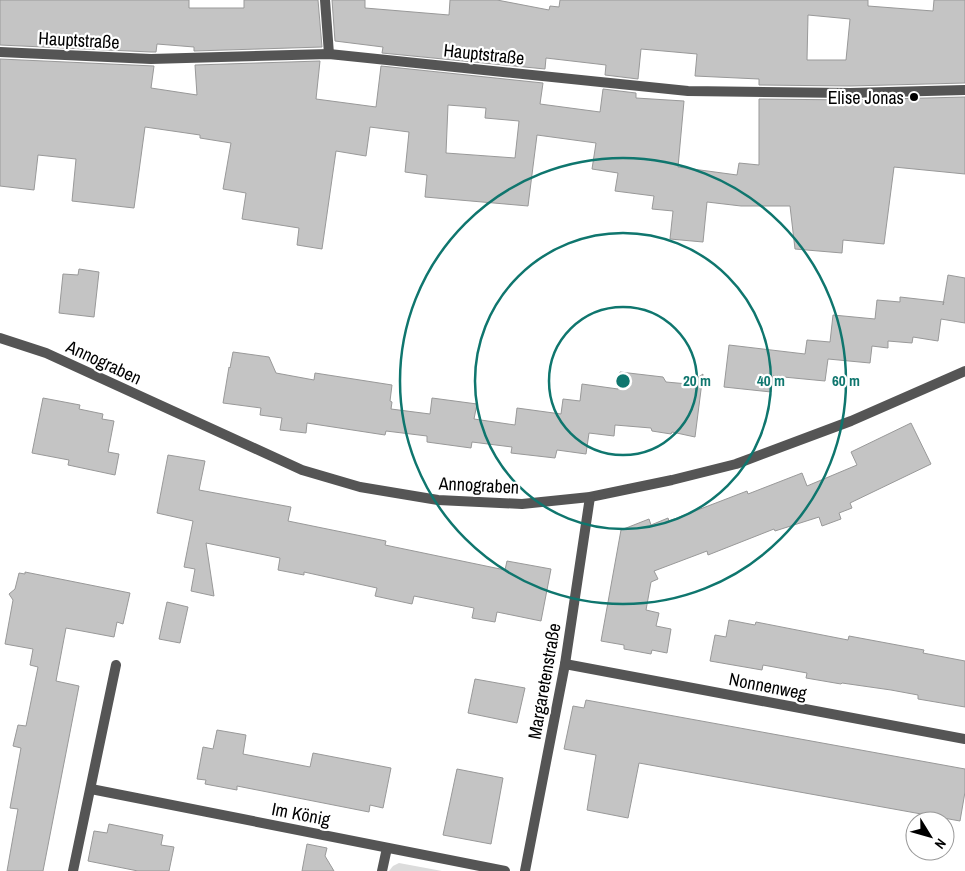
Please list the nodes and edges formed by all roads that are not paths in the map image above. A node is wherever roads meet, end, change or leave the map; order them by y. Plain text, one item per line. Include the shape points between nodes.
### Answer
1 (325, 0) edge
2 (0, 52) edge
3 (329, 54) junction
4 (965, 90) edge
5 (0, 338) edge
6 (965, 371) edge
7 (590, 497) junction
8 (116, 664) dead end
9 (565, 664) junction
10 (965, 738) edge
11 (91, 789) junction
12 (387, 848) junction
13 (73, 871) edge
14 (382, 871) edge
15 (505, 871) edge
16 (525, 871) edge

1 - 3 street
2 - 3 street, Hauptstraße via 151,59
3 - 4 street, Hauptstraße via 688,91 850,93
5 - 7 street, Annograben via 46,353 302,470 360,487 438,500 522,504
6 - 7 street, Annograben via 851,422 736,464
7 - 9 street, Margaretenstraße
8 - 11 street
9 - 10 street, Nonnenweg
9 - 16 street, Margaretenstraße
11 - 12 street, Im König
11 - 13 street
12 - 14 street
12 - 15 street, Im König

